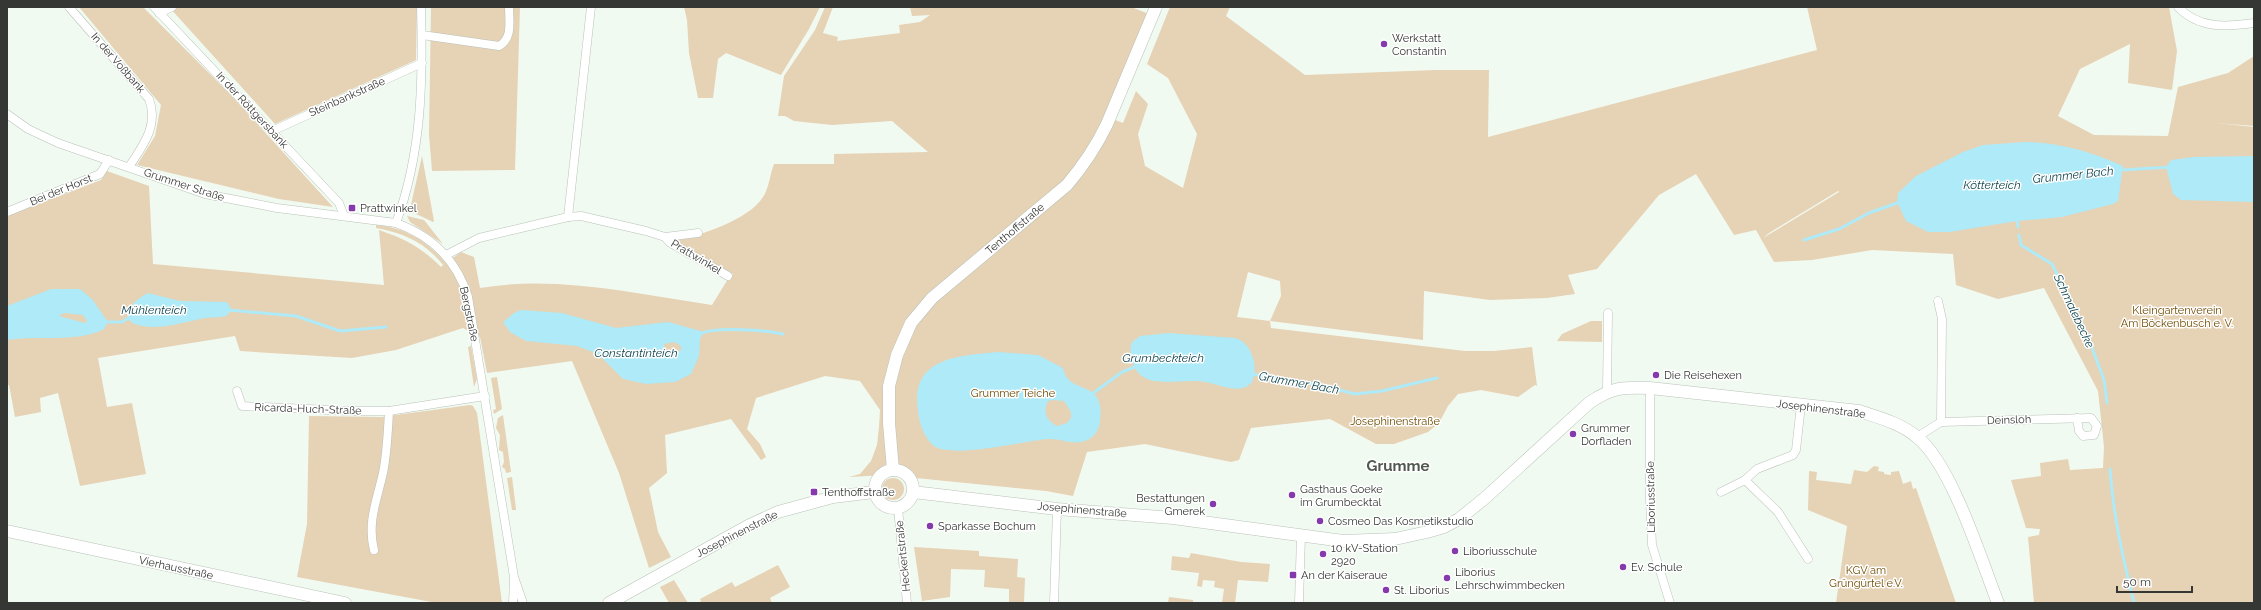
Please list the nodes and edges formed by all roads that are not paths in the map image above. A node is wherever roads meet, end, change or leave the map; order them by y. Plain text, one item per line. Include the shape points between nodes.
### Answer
1 (69, 7) edge
2 (172, 7) edge
3 (421, 7) edge
4 (509, 7) edge
5 (591, 7) edge
6 (1156, 7) edge
7 (2178, 7) edge
8 (157, 10) edge
9 (2254, 23) edge
10 (422, 35) junction
11 (422, 63) junction
12 (7, 114) edge
13 (272, 131) junction
14 (109, 160) junction
15 (129, 167) junction
16 (7, 212) edge
17 (344, 216) junction
18 (568, 217) junction
19 (396, 223) junction
20 (698, 233) dead end
21 (665, 237) junction
22 (446, 255) junction
23 (728, 276) dead end
24 (1938, 301) dead end
25 (1608, 313) dead end
26 (1650, 388) junction
27 (237, 391) dead end
28 (1607, 391) junction
29 (485, 396) junction
30 (1801, 405) junction
31 (389, 411) junction
32 (2077, 418) dead end
33 (1941, 422) junction
34 (1918, 438) junction
35 (893, 470) junction
36 (1745, 480) junction
37 (874, 492) junction
38 (913, 492) junction
39 (1721, 492) dead end
40 (898, 508) junction
41 (1057, 508) junction
42 (7, 532) edge
43 (1301, 535) junction
44 (374, 550) dead end
45 (1808, 559) dead end
46 (514, 576) junction
47 (345, 603) edge
48 (513, 603) edge
49 (523, 603) edge
50 (609, 603) edge
51 (907, 603) edge
52 (1054, 603) edge
53 (1299, 603) edge
54 (1670, 603) edge
55 (1998, 603) edge

1 - 15 street, In der Voßbank via 149,99 153,118 151,130
2 - 8 street
3 - 10 street
4 - 10 street via 509,35 506,42 499,46
5 - 18 street
6 - 35 street, Tenthoffstraße via 1104,130 1084,165 1067,185 932,298 911,323 897,355 890,386 889,423
7 - 9 street via 2185,14 2206,24 2228,27
8 - 13 street, In der Röttgersbank
10 - 11 street
11 - 13 street, Steinbankstraße
11 - 19 street via 416,147
12 - 14 street, Grummer Straße via 28,129 58,143
13 - 17 street, In der Röttgersbank via 339,203
14 - 15 street, Grummer Straße
14 - 16 street, Bei der Horst via 100,174
15 - 17 street, Grummer Straße via 205,194 230,200
17 - 19 street, Grummer Straße
18 - 21 street, Prattwinkel via 581,216 646,230
18 - 22 street, Prattwinkel via 479,238
19 - 22 street, Bergstraße via 411,228
20 - 21 street, Prattwinkel
21 - 23 street, Prattwinkel via 669,242
22 - 29 street, Bergstraße via 455,267 466,292
24 - 33 street via 1942,319
25 - 28 street
26 - 28 street, Josephinenstraße via 1629,387
26 - 30 street, Josephinenstraße
26 - 54 street, Liboriusstraße via 1652,545
27 - 31 street, Ricarda-Huch-Straße via 242,406
28 - 43 street, Josephinenstraße via 1589,403 1485,498 1459,519 1444,527 1378,541
29 - 31 street, Ricarda-Huch-Straße
29 - 46 street, Bergstraße
30 - 34 street, Josephinenstraße via 1859,412 1891,421
30 - 36 street via 1796,450 1793,455 1757,469
31 - 44 street via 383,472 371,522 370,535
32 - 33 street, Deinsloh
33 - 34 street
34 - 55 street, Josephinenstraße via 1929,450 1950,483
35 - 37 street via 878,477
35 - 38 street via 908,476
36 - 39 street
36 - 45 street via 1778,512
37 - 40 street via 883,506
37 - 50 street, Josephinenstraße via 833,497 778,512
38 - 40 street via 908,502
38 - 41 street, Josephinenstraße
40 - 51 street, Heckertstraße
41 - 43 street, Josephinenstraße via 1173,518
41 - 52 street
42 - 47 street, Vierhausstraße
43 - 53 street
46 - 48 street, Bergstraße
46 - 49 street, Bergstraße

